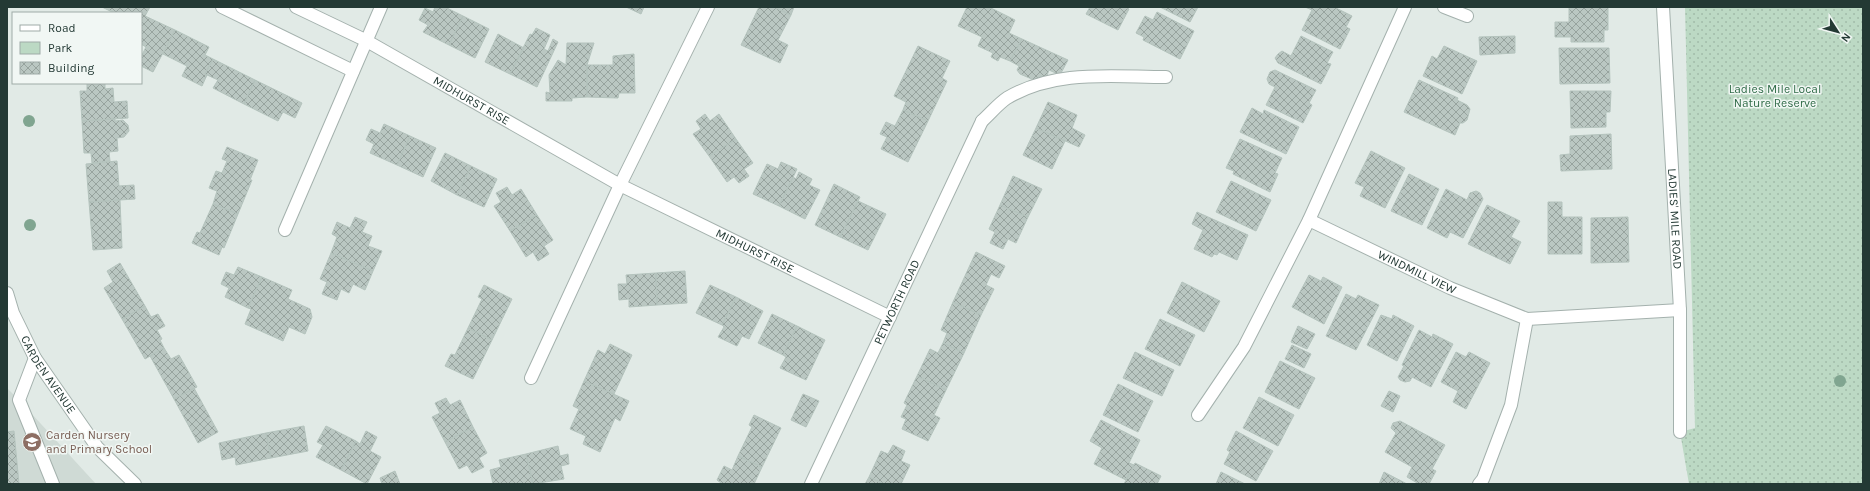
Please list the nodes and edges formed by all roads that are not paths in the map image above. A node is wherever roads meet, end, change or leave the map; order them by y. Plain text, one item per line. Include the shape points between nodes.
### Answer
1 (222, 7) edge
2 (296, 7) edge
3 (381, 7) edge
4 (708, 7) edge
5 (1405, 7) edge
6 (1444, 7) edge
7 (1663, 7) edge
8 (1467, 16) dead end
9 (365, 40) junction
10 (353, 71) junction
11 (1166, 77) dead end
12 (620, 185) junction
13 (1310, 220) junction
14 (285, 230) dead end
15 (7, 293) edge
16 (1680, 310) junction
17 (890, 317) junction
18 (1527, 319) junction
19 (35, 358) junction
20 (531, 378) dead end
21 (1198, 415) dead end
22 (1680, 432) dead end
23 (53, 484) edge
24 (135, 484) edge
25 (811, 484) edge
26 (1479, 484) edge

1 - 10 street
2 - 9 street, MIDHURST RISE
3 - 9 street
4 - 12 street
5 - 13 street
6 - 8 street
7 - 16 street, LADIES' MILE ROAD
9 - 10 street
9 - 12 street, MIDHURST RISE
10 - 14 street
11 - 17 street, PETWORTH ROAD via 1110,74 1071,76 1045,82 1006,99 982,121
12 - 17 street, MIDHURST RISE
12 - 20 street
13 - 18 street, WINDMILL VIEW via 1450,288
13 - 21 street via 1244,346
15 - 19 street, CARDEN AVENUE
16 - 18 street, WINDMILL VIEW
16 - 22 street, LADIES' MILE ROAD
17 - 25 street, PETWORTH ROAD
18 - 26 street via 1511,405
19 - 23 street via 19,400
19 - 24 street, CARDEN AVENUE via 97,447

